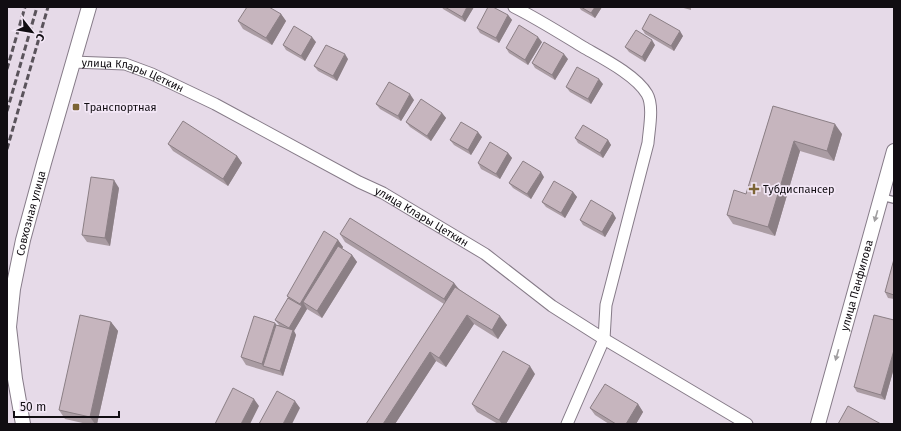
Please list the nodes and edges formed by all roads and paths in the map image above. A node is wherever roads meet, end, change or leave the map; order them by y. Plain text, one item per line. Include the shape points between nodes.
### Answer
1 (89, 7) edge
2 (514, 7) edge
3 (73, 62) junction
4 (894, 151) edge
5 (888, 199) edge
6 (604, 340) junction
7 (818, 422) edge
8 (23, 424) edge
9 (567, 424) edge
10 (747, 424) edge

1 - 3 street, Совхозная улица
2 - 6 street via 614,65 640,84 648,96 651,115 648,143 606,305
3 - 6 street, улица Клары Цеткин via 125,64 215,104 359,182 383,192 485,254 552,306
3 - 8 street, Совхозная улица via 23,240 13,288 9,327
4 - 5 street, улица Панфилова
5 -> 7 street, улица Панфилова
6 - 9 street
6 - 10 street, улица Клары Цеткин

